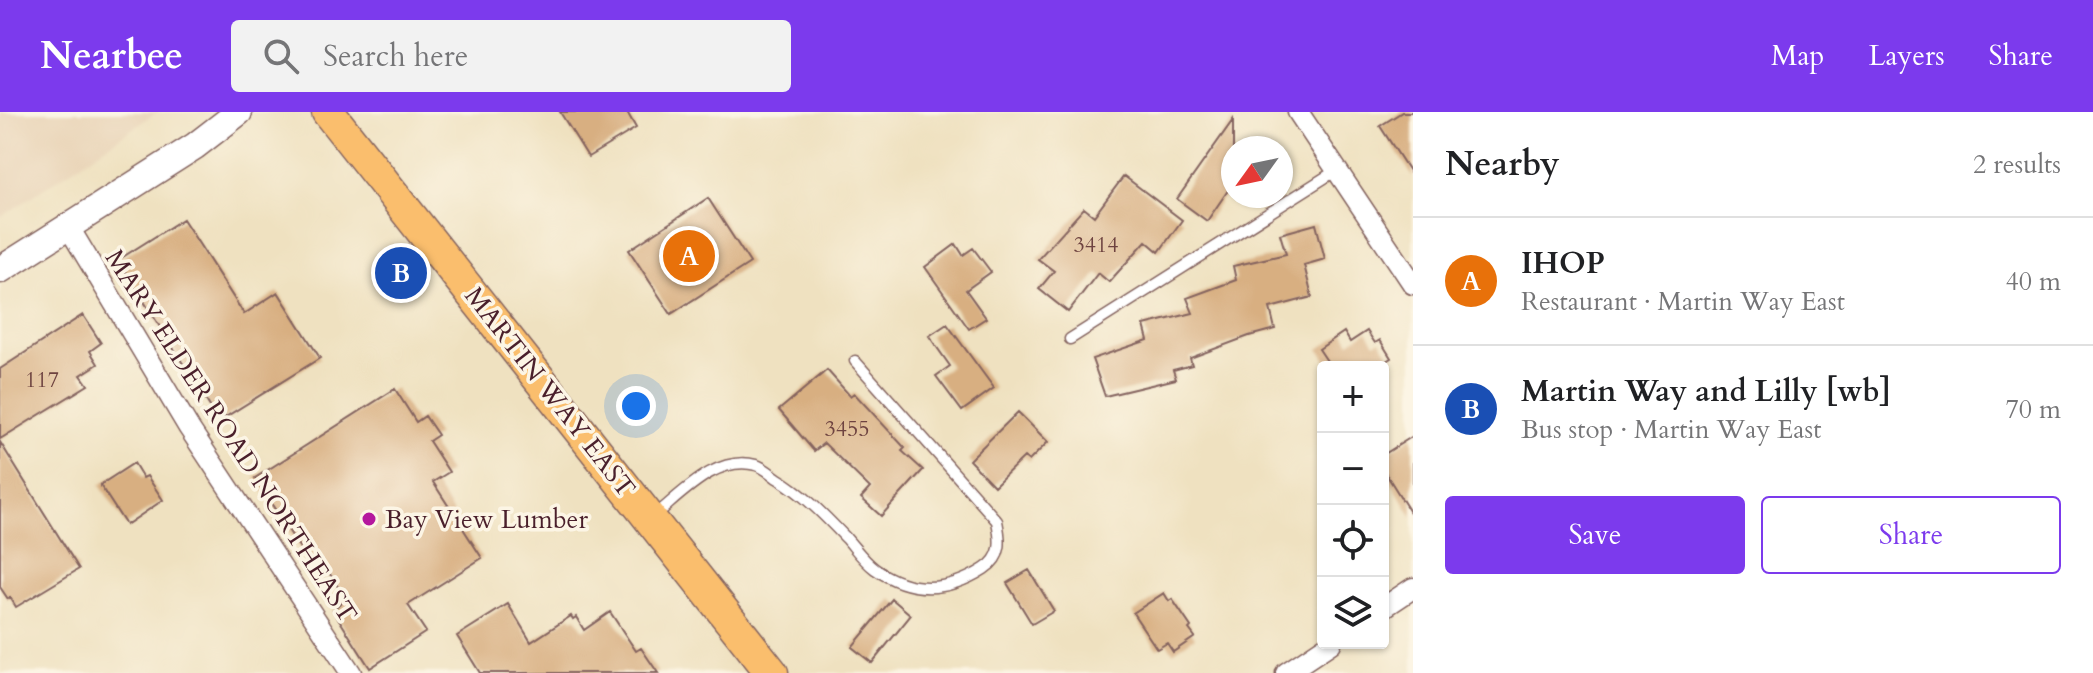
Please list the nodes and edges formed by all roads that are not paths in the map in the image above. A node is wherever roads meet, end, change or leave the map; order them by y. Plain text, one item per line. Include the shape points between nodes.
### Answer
1 (239, 112) edge
2 (328, 112) edge
3 (1298, 112) edge
4 (1337, 170) junction
5 (68, 226) junction
6 (0, 270) edge
7 (1413, 284) edge
8 (1070, 339) dead end
9 (855, 361) dead end
10 (651, 519) junction
11 (1413, 588) edge
12 (1389, 604) edge
13 (1322, 649) edge
14 (351, 673) edge
15 (772, 673) edge
16 (1286, 673) edge

1 - 5 street
2 - 10 main road, MARTIN WAY EAST
3 - 4 street
4 - 7 street
4 - 8 lane
5 - 6 street
5 - 14 street, MARY ELDER ROAD NORTHEAST via 189,428
9 - 10 lane via 997,521 1001,542 994,563 951,586 898,582 873,568 789,484 758,465 730,463 706,475
10 - 15 main road, MARTIN WAY EAST
11 - 12 street
13 - 16 street

